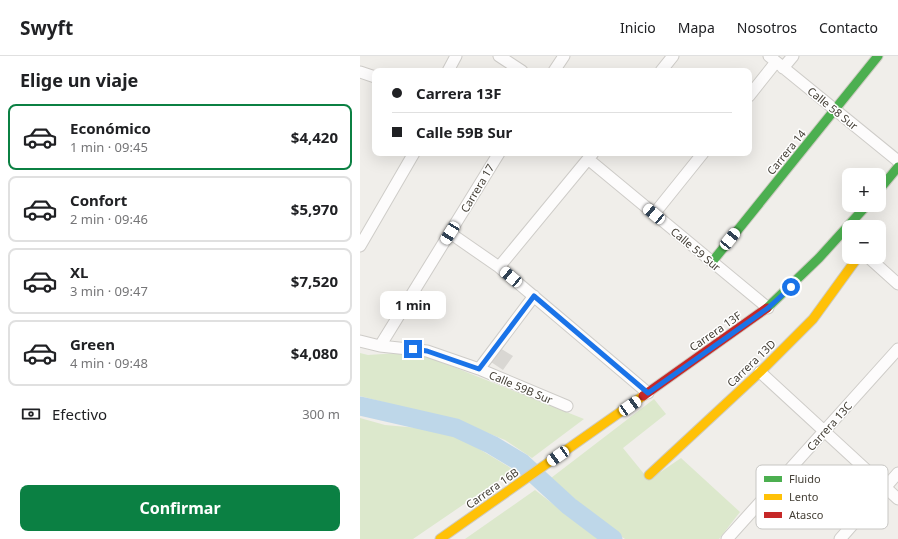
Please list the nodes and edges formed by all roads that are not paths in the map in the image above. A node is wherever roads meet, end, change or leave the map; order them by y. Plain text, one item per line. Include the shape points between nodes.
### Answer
1 (456, 56) edge
2 (499, 56) edge
3 (564, 56) edge
4 (674, 56) edge
5 (793, 56) edge
6 (878, 56) edge
7 (776, 62) edge
8 (450, 68) edge
9 (517, 68) edge
10 (556, 68) edge
11 (664, 68) edge
12 (360, 72) edge
13 (372, 76) edge
14 (752, 92) edge
15 (835, 110) junction
16 (412, 156) edge
17 (497, 156) edge
18 (591, 156) edge
19 (701, 156) edge
20 (898, 161) edge
21 (898, 167) edge
22 (886, 182) edge
23 (654, 214) junction
24 (450, 233) junction
25 (842, 240) edge
26 (360, 246) edge
27 (712, 262) junction
28 (853, 264) edge
29 (876, 264) edge
30 (499, 267) junction
31 (898, 284) edge
32 (534, 296) junction
33 (768, 308) junction
34 (360, 341) edge
35 (380, 346) junction
36 (898, 349) edge
37 (479, 369) junction
38 (760, 372) junction
39 (648, 393) junction
40 (567, 406) dead end
41 (825, 431) junction
42 (558, 456) joint
43 (794, 465) edge
44 (861, 465) edge
45 (898, 473) edge
46 (650, 475) dead end
47 (888, 484) edge
48 (888, 490) edge
49 (898, 499) edge
50 (756, 507) edge
51 (849, 529) edge
52 (440, 539) edge
53 (727, 539) edge
54 (840, 539) edge

1 - 8 street
2 - 9 street
3 - 10 street
4 - 11 street
5 - 7 street
6 - 15 street, Carrera 14
7 - 14 street
7 - 15 street, Calle 58 Sur
12 - 13 street
15 - 20 street, Calle 58 Sur
15 - 27 street, Carrera 14
16 - 26 street
17 - 24 street, Carrera 17
18 - 23 street, Calle 59 Sur
18 - 30 street
19 - 23 street
21 - 22 street
23 - 27 street, Calle 59 Sur
24 - 30 street
24 - 35 street, Carrera 17
25 - 33 street, Carrera 13F
27 - 33 street, Calle 59 Sur
28 - 38 street, Carrera 13D via 813,319
29 - 31 street
30 - 32 street
32 - 37 street
32 - 39 street
33 - 39 street, Carrera 13F
34 - 35 street, Calle 59B Sur
35 - 37 street, Calle 59B Sur via 427,351
36 - 41 street, Carrera 13C
37 - 40 street, Calle 59B Sur
38 - 41 street
38 - 46 street, Carrera 13D
39 - 42 street, Carrera 13F
41 - 43 street, Carrera 13C
41 - 44 street
42 - 52 street, Carrera 16B
45 - 47 street
48 - 49 street
50 - 53 street, Carrera 13C
51 - 54 street

